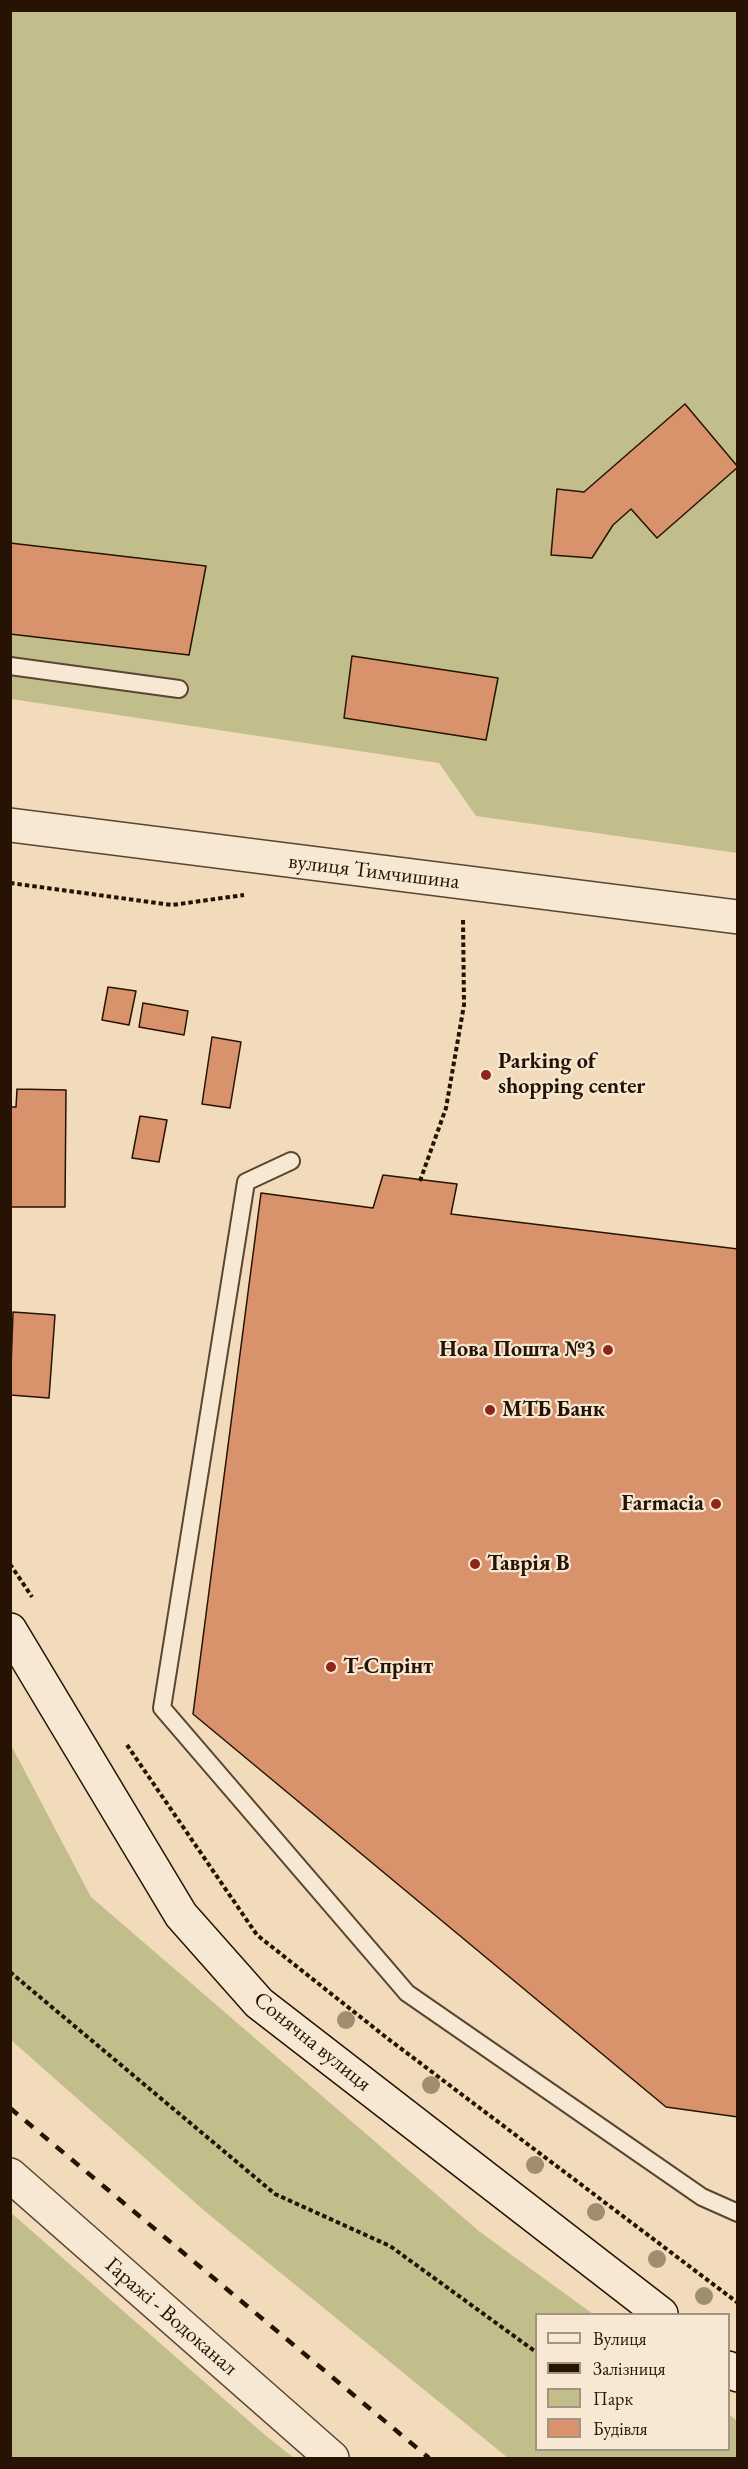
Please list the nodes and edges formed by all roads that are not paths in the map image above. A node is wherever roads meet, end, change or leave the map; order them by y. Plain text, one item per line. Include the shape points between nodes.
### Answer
1 (10, 666) edge
2 (179, 689) dead end
3 (10, 825) edge
4 (738, 916) edge
5 (291, 1161) dead end
6 (10, 1630) edge
7 (10, 2175) edge
8 (738, 2213) edge
9 (660, 2313) edge
10 (332, 2458) edge

1 - 2 lane
3 - 4 street, вулиця Тимчишина
5 - 8 lane via 246,1182 162,1708 406,1993 702,2198
6 - 9 street, Сонячна вулиця via 181,1915 259,2003
7 - 10 street, Гаражі - Водоканал

